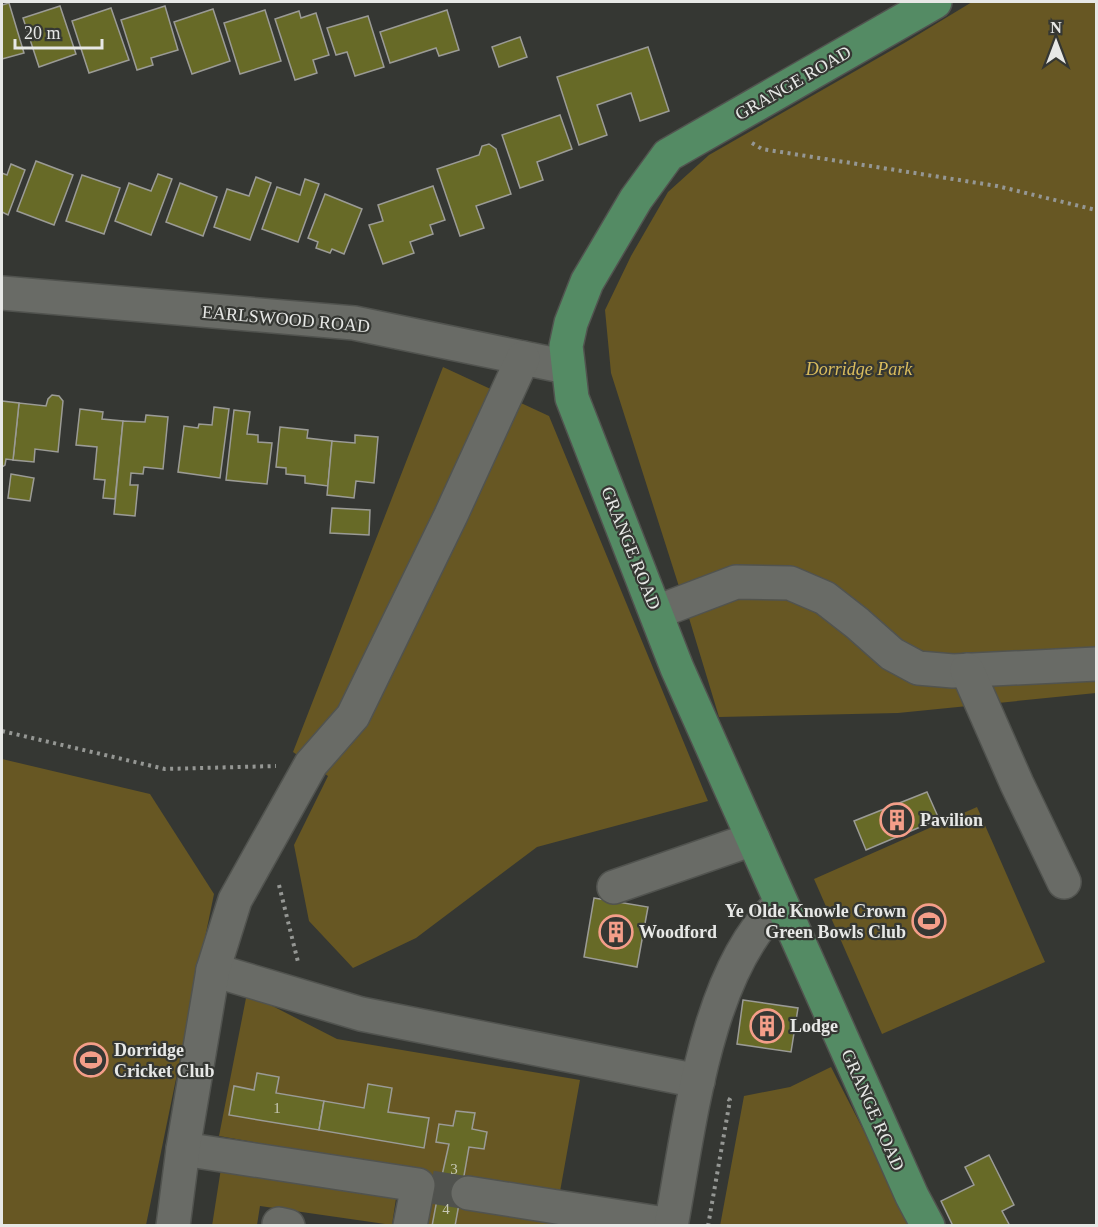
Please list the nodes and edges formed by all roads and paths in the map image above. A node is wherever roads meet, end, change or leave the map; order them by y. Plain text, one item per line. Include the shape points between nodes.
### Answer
1 (934, 2) edge
2 (900, 10) edge
3 (720, 125) junction
4 (1096, 210) edge
5 (2, 293) edge
6 (523, 358) junction
7 (567, 367) junction
8 (657, 612) junction
9 (1096, 664) edge
10 (966, 670) junction
11 (2, 731) edge
12 (311, 764) junction
13 (753, 839) junction
14 (279, 882) dead end
15 (1064, 882) dead end
16 (614, 887) dead end
17 (781, 903) junction
18 (213, 970) junction
19 (307, 970) dead end
20 (698, 1081) junction
21 (183, 1149) junction
22 (468, 1193) tunnel mouth
23 (671, 1225) edge
24 (173, 1226) edge
25 (410, 1226) edge
26 (928, 1226) edge

1 - 2 main road, GRANGE ROAD
2 - 3 main road, GRANGE ROAD
3 - 4 path via 762,149 997,186
3 - 7 main road, GRANGE ROAD via 668,155 636,199 587,282 571,323
5 - 6 street, EARLSWOOD ROAD via 354,323
6 - 7 street, EARLSWOOD ROAD
6 - 12 street via 353,716
7 - 8 main road, GRANGE ROAD via 572,398
8 - 10 street via 736,582 790,583 825,598 892,654 918,668
8 - 13 main road, GRANGE ROAD
9 - 10 street
10 - 15 street
11 - 12 path via 165,769
12 - 18 street via 235,900
13 - 16 street
13 - 17 main road, GRANGE ROAD
14 - 19 path via 298,962
17 - 20 street via 755,933 730,976
17 - 26 main road, GRANGE ROAD
18 - 20 street via 361,1014
18 - 21 street
20 - 23 street
21 - 24 street
21 - 25 street via 424,1186
22 - 23 street

